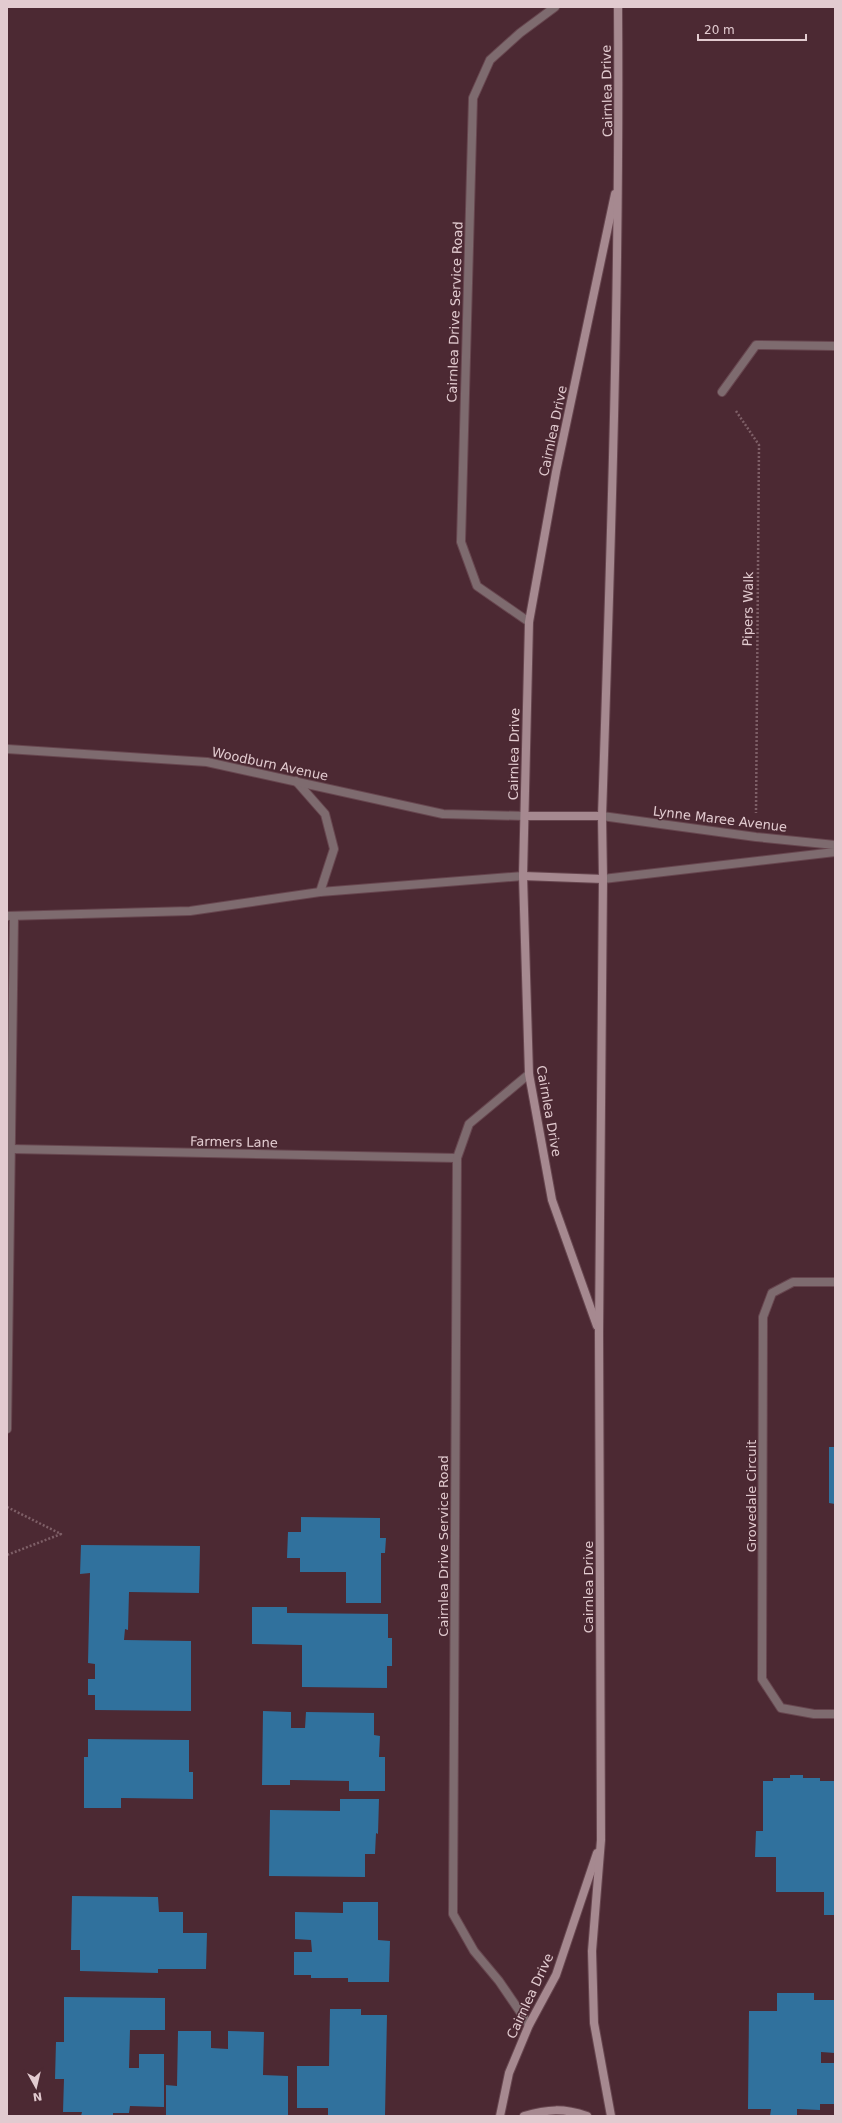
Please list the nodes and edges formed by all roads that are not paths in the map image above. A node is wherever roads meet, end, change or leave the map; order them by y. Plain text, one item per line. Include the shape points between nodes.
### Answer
1 (556, 7) edge
2 (618, 7) edge
3 (619, 175) junction
4 (835, 346) edge
5 (722, 392) road end
6 (529, 622) junction
7 (7, 750) edge
8 (296, 781) junction
9 (525, 816) junction
10 (602, 816) junction
11 (835, 845) edge
12 (835, 852) edge
13 (523, 876) junction
14 (603, 879) junction
15 (320, 892) junction
16 (10, 916) edge
17 (529, 1074) junction
18 (11, 1149) junction
19 (458, 1158) junction
20 (835, 1282) edge
21 (599, 1332) junction
22 (7, 1429) edge
23 (835, 1714) edge
24 (601, 1840) junction
25 (529, 2025) junction
26 (500, 2116) edge
27 (524, 2116) edge
28 (587, 2116) edge
29 (611, 2116) edge

1 - 6 street, Cairnlea Drive Service Road via 520,33 490,60 473,98 461,542 477,586
2 - 3 street, Cairnlea Drive
3 - 6 street, Cairnlea Drive via 556,472
3 - 10 street, Cairnlea Drive
4 - 5 street via 756,345
6 - 9 street, Cairnlea Drive
7 - 8 street, Woodburn Avenue via 207,762
8 - 9 street, Woodburn Avenue via 443,814
8 - 15 street via 324,814 334,849
9 - 10 street
9 - 13 street, Cairnlea Drive
10 - 11 street, Lynne Maree Avenue
10 - 14 street, Cairnlea Drive
12 - 14 street
13 - 14 street
13 - 15 street
13 - 17 street, Cairnlea Drive
14 - 21 street, Cairnlea Drive
15 - 16 street via 190,911
16 - 18 street
17 - 19 street, Cairnlea Drive Service Road via 469,1124
17 - 21 street, Cairnlea Drive via 552,1200
18 - 19 street, Farmers Lane
18 - 22 street
19 - 25 street, Cairnlea Drive Service Road via 453,1914 474,1951 499,1981
20 - 23 street, Grovedale Circuit via 793,1282 772,1293 763,1317 762,1679 781,1708 814,1714
21 - 24 street, Cairnlea Drive
24 - 25 street, Cairnlea Drive via 556,1975
24 - 29 street, Cairnlea Drive via 592,1951 594,2023
25 - 26 street, Cairnlea Drive via 509,2073
27 - 28 street via 543,2110 569,2110

